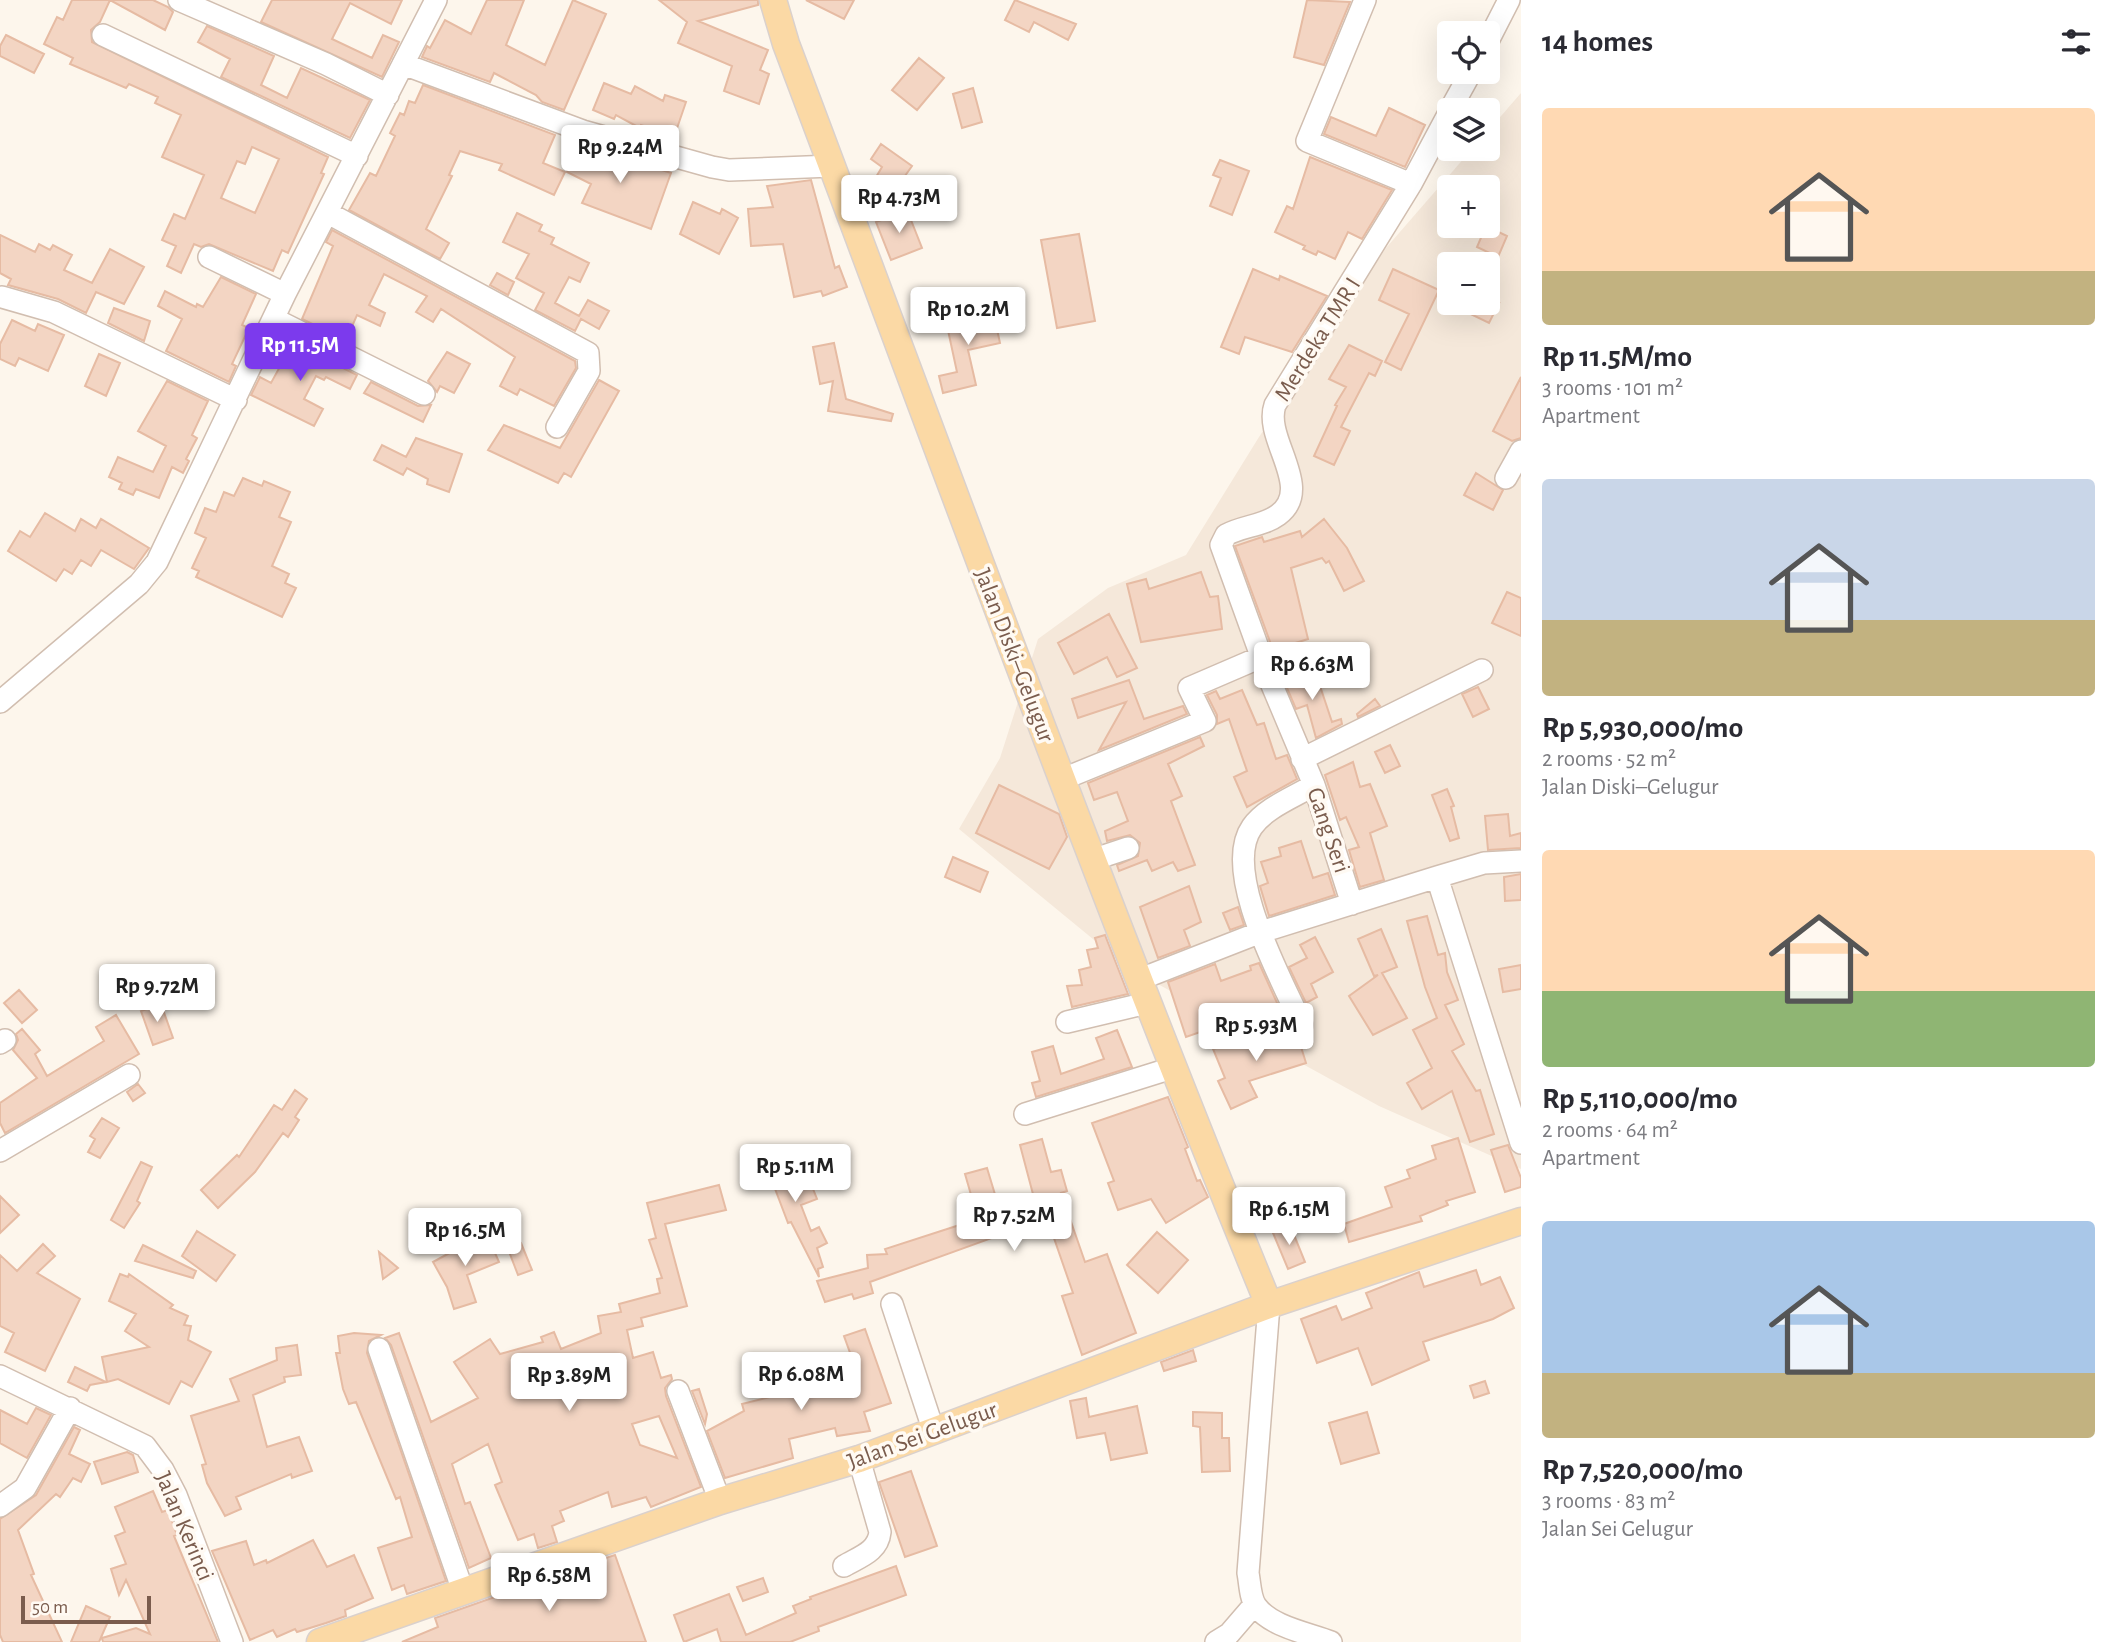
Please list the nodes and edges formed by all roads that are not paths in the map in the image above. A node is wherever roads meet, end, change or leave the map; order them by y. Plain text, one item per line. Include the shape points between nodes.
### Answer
1 (179, 0) edge
2 (436, 0) edge
3 (772, 0) edge
4 (1365, 0) edge
5 (1509, 0) edge
6 (1498, 21) edge
7 (103, 35) dead end
8 (403, 64) junction
9 (388, 95) junction
10 (1437, 136) edge
11 (357, 156) junction
12 (832, 166) junction
13 (1411, 184) junction
14 (328, 213) junction
15 (209, 257) dead end
16 (285, 294) junction
17 (2, 297) dead end
18 (274, 319) junction
19 (424, 394) dead end
20 (236, 400) junction
21 (557, 427) dead end
22 (1521, 451) edge
23 (1506, 478) dead end
24 (1221, 545) joint
25 (1262, 657) junction
26 (1482, 670) dead end
27 (0, 702) edge
28 (1302, 759) junction
29 (1063, 779) junction
30 (1314, 785) junction
31 (1128, 848) dead end
32 (1092, 860) junction
33 (1521, 861) edge
34 (1437, 877) junction
35 (1352, 904) junction
36 (1261, 932) junction
37 (1142, 991) junction
38 (1067, 1022) dead end
39 (1302, 1025) dead end
40 (1172, 1068) junction
41 (129, 1075) dead end
42 (1025, 1114) dead end
43 (1521, 1143) edge
44 (0, 1151) edge
45 (1521, 1222) edge
46 (892, 1304) dead end
47 (1269, 1305) junction
48 (379, 1349) dead end
49 (0, 1376) edge
50 (678, 1391) dead end
51 (70, 1408) junction
52 (934, 1432) junction
53 (859, 1459) junction
54 (720, 1501) junction
55 (0, 1506) edge
56 (844, 1566) dead end
57 (463, 1591) junction
58 (1254, 1605) junction
59 (1225, 1639) edge
60 (232, 1642) edge
61 (320, 1642) edge
62 (1332, 1642) edge

1 - 9 street
2 - 8 street
3 - 12 main road, Jalan Diski–Gelugur
4 - 13 street via 1307,141
5 - 6 street
7 - 11 street
8 - 9 street
8 - 12 street via 583,131 712,167
9 - 11 street
10 - 13 street, Merdeka TMR I
11 - 14 street
12 - 29 main road, Jalan Diski–Gelugur
13 - 24 street, Merdeka TMR I via 1275,405 1273,423 1292,490 1287,504 1275,517 1226,535
14 - 16 street
14 - 21 street via 588,353 589,371
15 - 16 street
16 - 18 street
17 - 20 street via 54,312
18 - 19 street
18 - 20 street
20 - 27 street via 157,562 139,584
22 - 23 street
24 - 25 street, Gang Seri
25 - 28 street, Gang Seri
25 - 29 street via 1189,688 1205,721
26 - 28 street
28 - 30 street, Gang Seri
29 - 32 main road, Jalan Diski–Gelugur
30 - 35 street, Gang Seri
30 - 36 street via 1265,814 1246,838 1241,865
31 - 32 street
32 - 37 main road, Jalan Diski–Gelugur
33 - 34 street via 1484,863
34 - 35 street
34 - 43 street
35 - 36 street, Gang Seri
36 - 37 street, Gang Seri
36 - 39 street
37 - 38 street, Gang Seri
37 - 40 main road, Jalan Diski–Gelugur
40 - 42 street
40 - 47 main road, Jalan Diski–Gelugur
41 - 44 street
45 - 47 main road, Jalan Sei Gelugur
46 - 52 street
47 - 52 main road, Jalan Sei Gelugur
47 - 58 street via 1248,1573
48 - 57 street
49 - 51 street, Jalan Kerinci
50 - 54 street
51 - 55 street via 25,1488
51 - 60 street, Jalan Kerinci via 145,1446 163,1470
52 - 53 main road, Jalan Sei Gelugur
53 - 54 main road, Jalan Sei Gelugur
53 - 56 street via 880,1532 870,1552
54 - 57 main road, Jalan Sei Gelugur
57 - 61 main road, Jalan Sei Gelugur
58 - 59 street
58 - 62 street via 1275,1621

